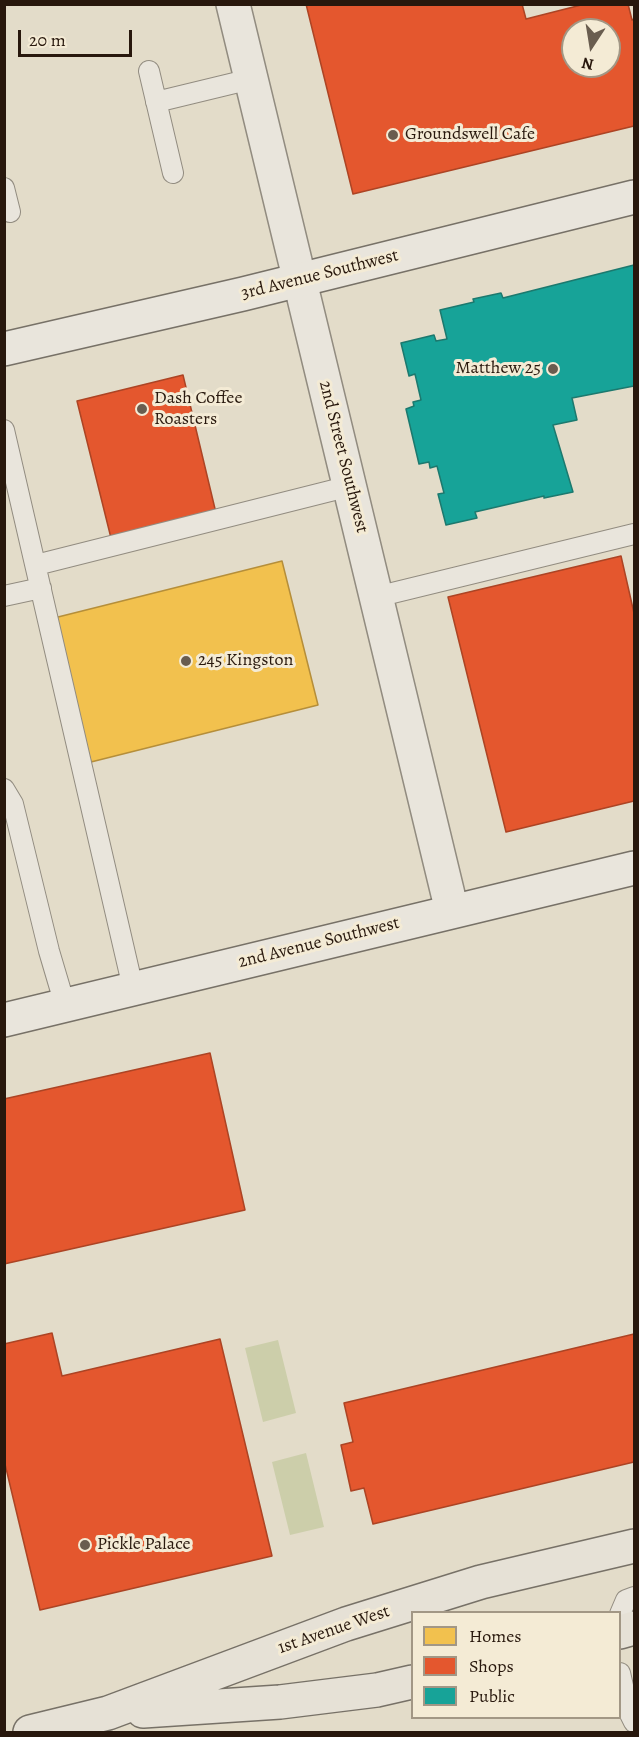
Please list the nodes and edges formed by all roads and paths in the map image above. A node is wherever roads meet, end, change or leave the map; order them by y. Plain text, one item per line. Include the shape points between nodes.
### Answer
1 (233, 4) edge
2 (149, 71) dead end
3 (251, 79) junction
4 (156, 102) junction
5 (173, 173) dead end
6 (4, 188) edge
7 (634, 197) edge
8 (10, 212) dead end
9 (300, 280) junction
10 (4, 349) edge
11 (4, 430) edge
12 (350, 486) junction
13 (634, 534) edge
14 (36, 565) junction
15 (41, 588) junction
16 (4, 596) edge
17 (376, 597) junction
18 (4, 789) edge
19 (634, 868) edge
20 (452, 910) junction
21 (133, 988) junction
22 (65, 1005) junction
23 (4, 1020) edge
24 (634, 1546) edge
25 (634, 1597) edge
26 (621, 1612) edge
27 (621, 1677) edge
28 (411, 1682) edge
29 (108, 1713) junction
30 (634, 1722) edge
31 (30, 1732) edge

1 - 3 main road, 2nd Street Southwest
2 - 4 lane
3 - 4 lane
3 - 9 main road, 2nd Street Southwest
4 - 5 lane
6 - 8 lane
7 - 9 main road, 3rd Avenue Southwest
9 - 10 main road, 3rd Avenue Southwest
9 - 12 main road, 2nd Street Southwest
11 - 14 lane
12 - 14 lane
12 - 17 main road, 2nd Street Southwest
13 - 17 lane
14 - 15 lane
15 - 16 lane
15 - 21 lane
17 - 20 main road, 2nd Street Southwest
18 - 22 lane via 13,804
19 - 20 main road, 2nd Avenue Southwest
20 - 21 main road, 2nd Avenue Southwest
21 - 22 main road, 2nd Avenue Southwest
22 - 23 main road, 2nd Avenue Southwest
24 - 29 main road, 1st Avenue West via 481,1582 346,1624
25 - 26 lane via 626,1600
27 - 30 lane
28 - 29 main road, 1st Avenue West via 280,1702
29 - 31 main road, 1st Avenue West

